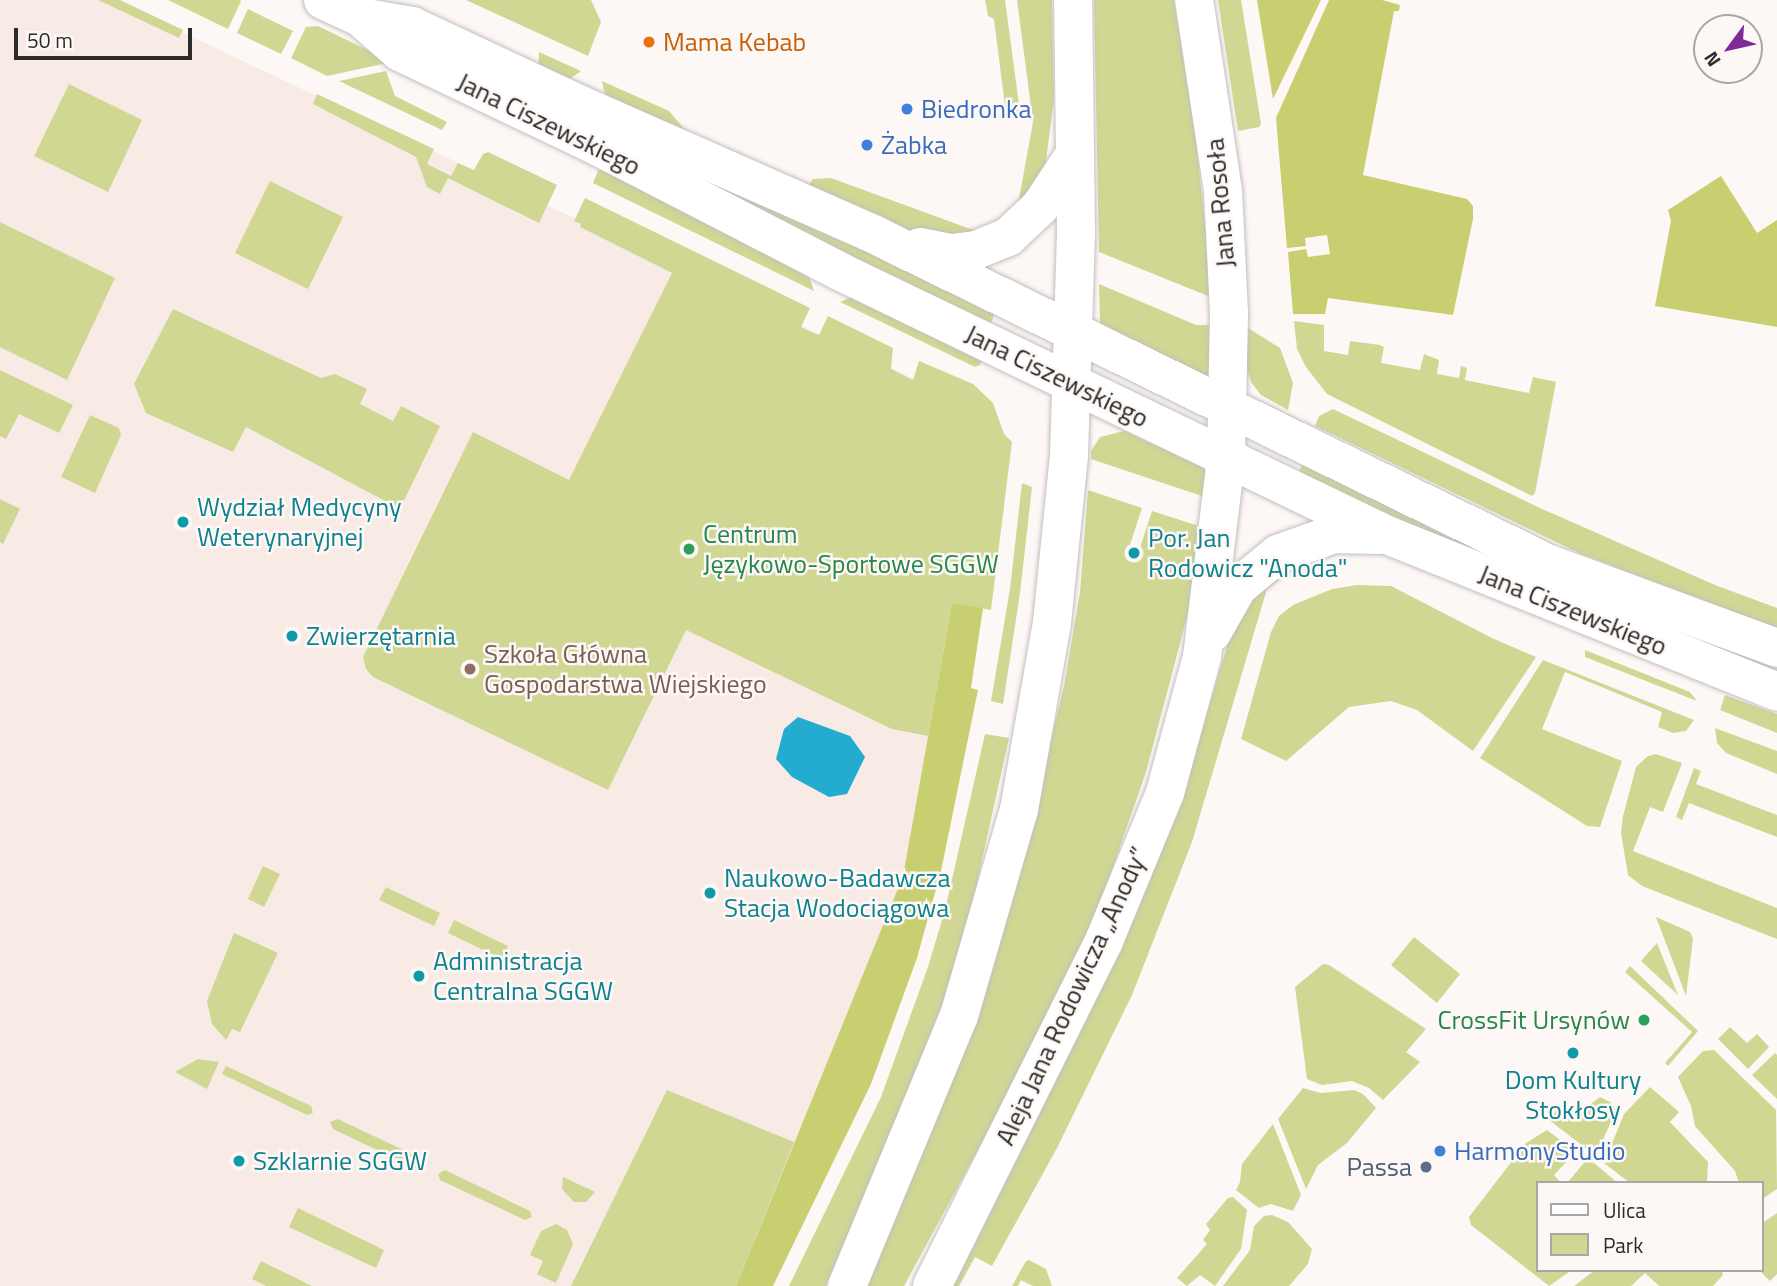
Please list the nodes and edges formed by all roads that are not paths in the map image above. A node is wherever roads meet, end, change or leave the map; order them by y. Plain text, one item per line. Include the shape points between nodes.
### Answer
1 (324, 0) edge
2 (1073, 0) edge
3 (1194, 0) edge
4 (360, 17) junction
5 (1075, 154) junction
6 (870, 233) junction
7 (1074, 330) junction
8 (1071, 383) junction
9 (1228, 407) junction
10 (1226, 458) junction
11 (1387, 535) junction
12 (1777, 649) edge
13 (1202, 657) junction
14 (1777, 692) edge
15 (847, 1286) edge
16 (932, 1286) edge

1 - 4 main road, Jana Ciszewskiego
2 - 5 main road
3 - 9 main road, Jana Rosoła via 1223,191
4 - 6 main road, Jana Ciszewskiego via 412,26
4 - 8 main road, Jana Ciszewskiego via 400,52
5 - 6 main road via 1031,218 992,245 952,253
5 - 7 main road
6 - 7 main road, Jana Ciszewskiego
7 - 8 main road
7 - 9 main road, Jana Ciszewskiego
8 - 10 main road, Jana Ciszewskiego
8 - 15 main road via 1069,456 1052,623 1019,810 960,1016
9 - 10 main road, Aleja Jana Rodowicza „Anody”
9 - 12 main road, Jana Ciszewskiego via 1549,564
10 - 11 main road, Jana Ciszewskiego
10 - 13 main road, Aleja Jana Rodowicza „Anody”
11 - 13 main road via 1334,534 1278,554 1238,587
11 - 14 main road, Jana Ciszewskiego
13 - 16 main road, Aleja Jana Rodowicza „Anody” via 1165,793 1104,941

